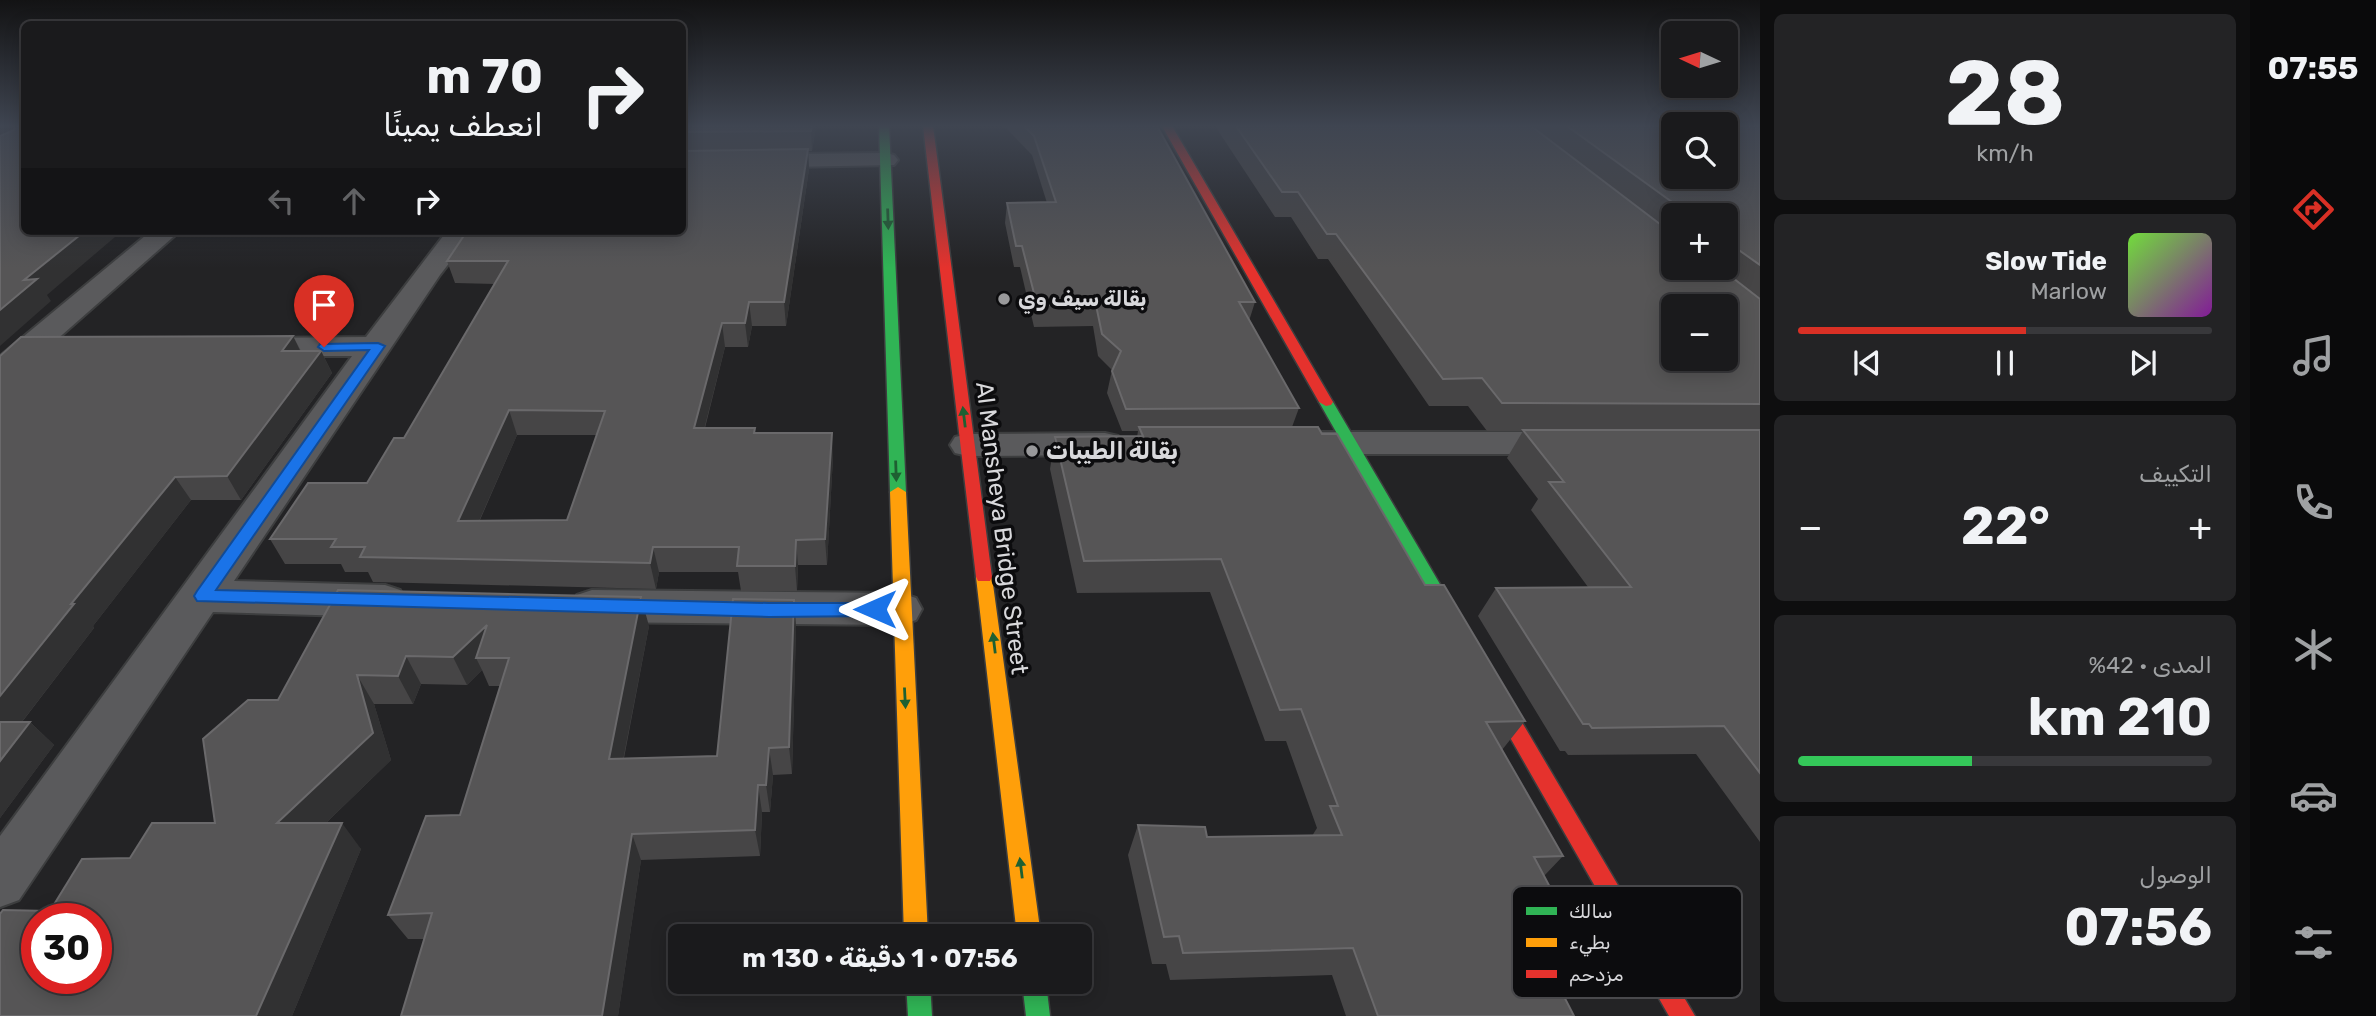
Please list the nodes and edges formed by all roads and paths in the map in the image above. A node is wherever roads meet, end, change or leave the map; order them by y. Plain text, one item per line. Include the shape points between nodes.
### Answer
1 (886, 173) edge
2 (934, 173) edge
3 (1194, 173) edge
4 (162, 235) edge
5 (458, 235) edge
6 (378, 346) junction
7 (211, 347) edge
8 (30, 348) junction
9 (71, 348) edge
10 (0, 372) edge
11 (1281, 443) edge
12 (1350, 443) junction
13 (1596, 443) edge
14 (1131, 444) edge
15 (968, 445) junction
16 (203, 596) junction
17 (424, 601) edge
18 (548, 605) edge
19 (901, 609) junction
20 (1468, 646) edge
21 (1481, 670) edge
22 (0, 881) edge
23 (1607, 886) edge
24 (915, 924) edge
25 (1028, 924) edge
26 (918, 994) edge
27 (1035, 994) edge
28 (1672, 998) edge
29 (919, 1016) edge
30 (1038, 1016) edge
31 (1683, 1016) edge

1 -> 19 main road
15 -> 2 main road, Al Mansheya Bridge Street
3 - 12 main road
4 - 8 street
5 - 6 street
6 - 7 street
6 - 16 street
8 - 9 street
8 - 10 street
11 - 12 street
12 - 13 street
12 - 20 main road
14 - 15 street
25 -> 15 main road, Al Mansheya Bridge Street
16 - 17 street
16 - 22 street
18 - 19 street
19 -> 24 main road
21 - 23 main road
26 - 29 main road
27 - 30 main road
28 - 31 main road

